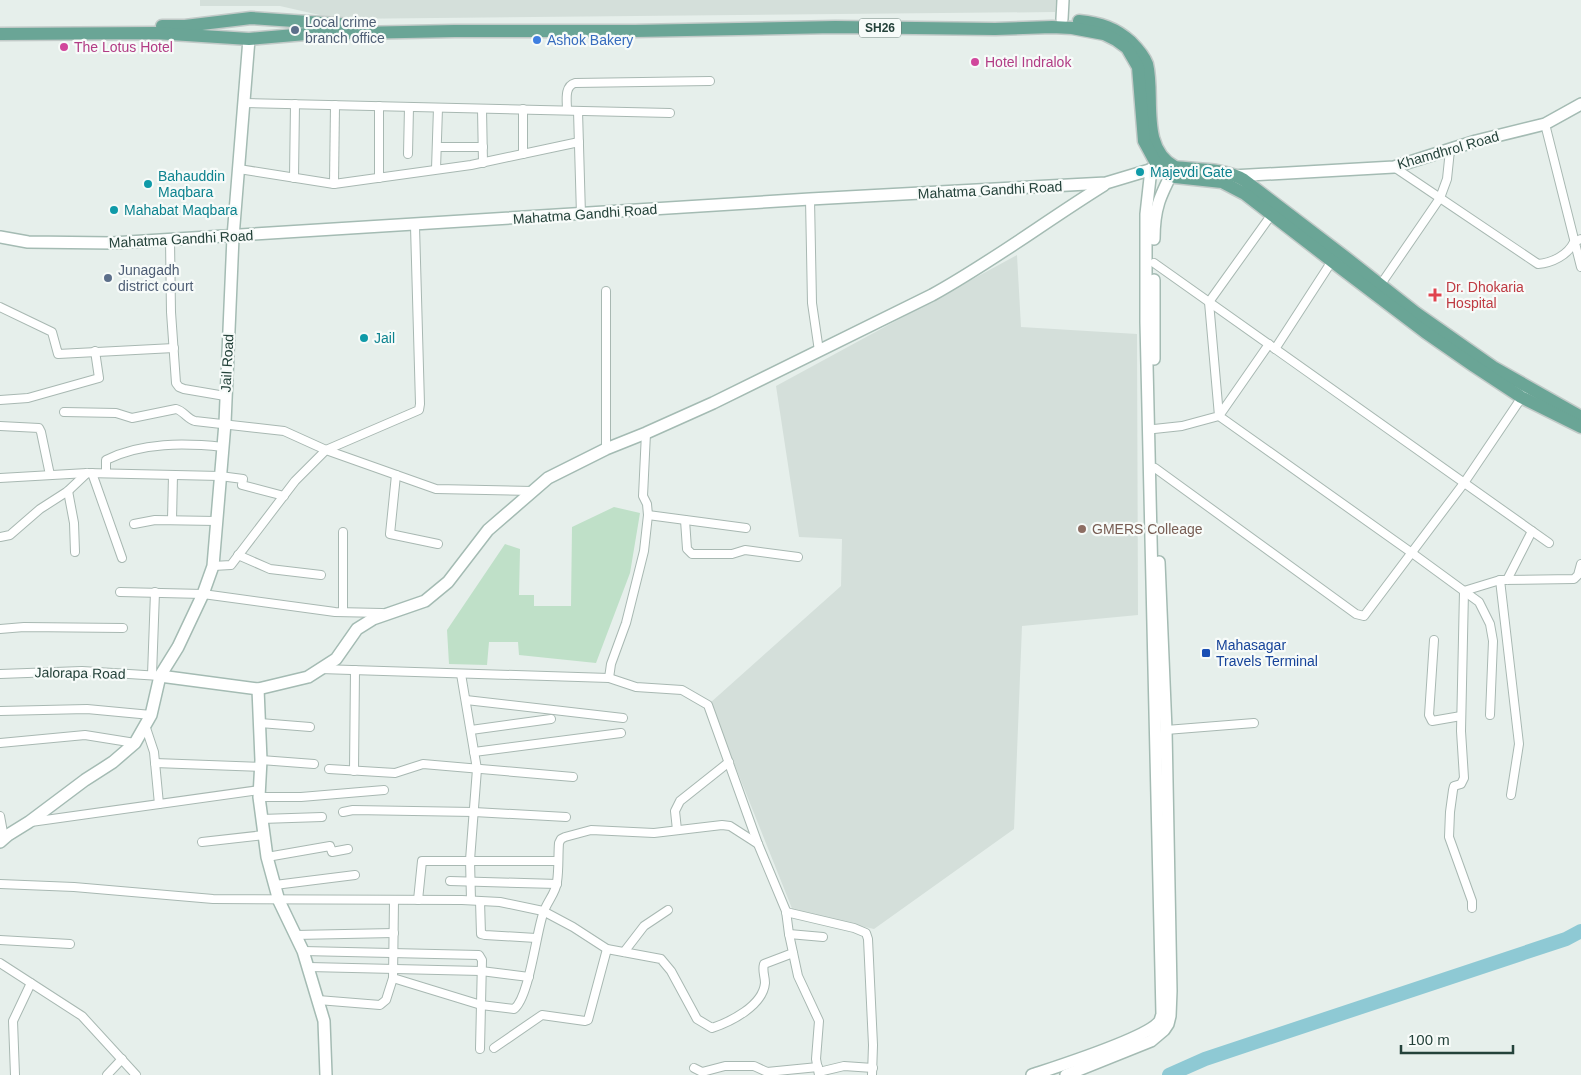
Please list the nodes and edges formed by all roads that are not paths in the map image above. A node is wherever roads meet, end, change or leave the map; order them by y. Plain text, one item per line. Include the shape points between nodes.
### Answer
1 (1063, 0) edge
2 (1062, 19) junction
3 (267, 20) junction
4 (218, 22) junction
5 (0, 28) edge
6 (0, 34) edge
7 (218, 37) junction
8 (268, 38) junction
9 (249, 39) junction
10 (710, 81) dead end
11 (244, 103) junction
12 (294, 104) junction
13 (1581, 104) edge
14 (336, 105) junction
15 (380, 106) junction
16 (409, 107) junction
17 (438, 108) junction
18 (482, 109) junction
19 (523, 110) junction
20 (566, 110) junction
21 (578, 111) junction
22 (670, 113) dead end
23 (1545, 124) junction
24 (579, 142) junction
25 (437, 147) junction
26 (483, 147) junction
27 (1450, 150) junction
28 (408, 154) dead end
29 (523, 154) junction
30 (483, 162) junction
31 (1394, 167) junction
32 (239, 169) junction
33 (436, 169) junction
34 (1164, 169) junction
35 (1234, 174) junction
36 (294, 178) junction
37 (379, 178) junction
38 (1222, 182) junction
39 (334, 184) junction
40 (1106, 184) junction
41 (1440, 198) junction
42 (810, 200) junction
43 (581, 214) junction
44 (1272, 214) junction
45 (415, 226) junction
46 (0, 237) edge
47 (233, 237) junction
48 (170, 240) junction
49 (1578, 240) edge
50 (1332, 261) junction
51 (1154, 263) junction
52 (1581, 267) edge
53 (1377, 289) junction
54 (606, 291) dead end
55 (1209, 302) junction
56 (0, 307) edge
57 (1272, 347) junction
58 (174, 348) junction
59 (95, 351) junction
60 (819, 352) junction
61 (1524, 392) junction
62 (225, 396) junction
63 (0, 400) edge
64 (64, 412) dead end
65 (1218, 416) junction
66 (1581, 417) edge
67 (225, 423) junction
68 (0, 426) edge
69 (1581, 427) edge
70 (1154, 429) junction
71 (646, 433) junction
72 (223, 447) junction
73 (606, 449) junction
74 (326, 450) junction
75 (1155, 468) junction
76 (90, 473) junction
77 (106, 473) junction
78 (50, 475) junction
79 (173, 475) junction
80 (396, 475) junction
81 (220, 476) junction
82 (0, 478) edge
83 (1464, 483) junction
84 (68, 491) junction
85 (533, 491) junction
86 (284, 496) junction
87 (648, 515) junction
88 (172, 520) junction
89 (216, 520) junction
90 (685, 520) junction
91 (134, 524) dead end
92 (746, 528) dead end
93 (1532, 531) junction
94 (343, 532) dead end
95 (0, 537) edge
96 (1549, 543) dead end
97 (438, 544) dead end
98 (75, 552) dead end
99 (1412, 553) junction
100 (238, 555) junction
101 (798, 556) dead end
102 (122, 558) dead end
103 (1581, 564) edge
104 (212, 566) junction
105 (321, 574) dead end
106 (1504, 580) junction
107 (1464, 590) junction
108 (120, 592) dead end
109 (155, 592) junction
110 (203, 594) junction
111 (343, 612) junction
112 (392, 613) junction
113 (123, 628) dead end
114 (0, 629) edge
115 (1434, 640) dead end
116 (320, 670) junction
117 (355, 670) junction
118 (0, 674) edge
119 (461, 674) junction
120 (156, 675) junction
121 (609, 678) junction
122 (258, 689) junction
123 (466, 700) junction
124 (0, 710) edge
125 (1490, 715) dead end
126 (1461, 716) junction
127 (623, 718) dead end
128 (551, 719) dead end
129 (148, 720) junction
130 (260, 723) junction
131 (1254, 723) dead end
132 (310, 727) dead end
133 (471, 730) junction
134 (1166, 730) junction
135 (621, 733) dead end
136 (0, 743) edge
137 (135, 743) junction
138 (474, 752) junction
139 (728, 762) junction
140 (155, 763) junction
141 (261, 763) junction
142 (314, 764) dead end
143 (329, 769) dead end
144 (477, 769) junction
145 (354, 771) junction
146 (573, 777) dead end
147 (384, 790) dead end
148 (259, 794) junction
149 (1511, 795) dead end
150 (159, 804) junction
151 (343, 812) dead end
152 (474, 812) junction
153 (0, 816) edge
154 (322, 817) dead end
155 (566, 817) dead end
156 (261, 819) junction
157 (29, 822) junction
158 (677, 830) junction
159 (264, 835) junction
160 (2, 840) edge
161 (202, 842) dead end
162 (758, 844) junction
163 (348, 849) dead end
164 (268, 857) junction
165 (470, 860) junction
166 (557, 861) junction
167 (355, 875) dead end
168 (450, 881) dead end
169 (471, 882) junction
170 (0, 884) edge
171 (557, 884) junction
172 (275, 885) junction
173 (278, 900) junction
174 (394, 900) junction
175 (418, 900) junction
176 (471, 900) junction
177 (480, 901) junction
178 (1472, 908) dead end
179 (668, 910) dead end
180 (543, 912) junction
181 (786, 912) junction
182 (394, 933) junction
183 (788, 934) junction
184 (296, 935) junction
185 (823, 937) dead end
186 (536, 938) junction
187 (0, 940) edge
188 (70, 944) dead end
189 (607, 949) junction
190 (303, 951) junction
191 (624, 952) junction
192 (793, 953) junction
193 (393, 954) junction
194 (0, 964) edge
195 (309, 967) junction
196 (393, 969) junction
197 (481, 971) junction
198 (529, 977) junction
199 (393, 978) junction
200 (31, 983) junction
201 (318, 1000) junction
202 (481, 1005) junction
203 (494, 1048) dead end
204 (480, 1049) dead end
205 (122, 1059) junction
206 (694, 1068) dead end
207 (819, 1071) edge
208 (872, 1071) edge
209 (15, 1075) edge
210 (107, 1075) edge
211 (136, 1075) edge
212 (326, 1075) edge
213 (1032, 1075) edge
214 (1066, 1075) edge

1 - 2 street
2 - 3 main road, SH26 via 1022,22 391,27
2 - 34 main road, SH26 via 1111,28 1138,50 1146,62 1150,122
3 - 4 main road, SH26 via 251,18
3 - 8 main road
4 - 5 main road, SH26 via 185,26
4 - 7 main road
6 - 7 main road, SH26
7 - 9 main road, SH26
8 - 9 main road, SH26
8 - 34 main road, SH26 via 306,34 454,31 835,27 1090,30 1110,37 1127,48 1134,58 1138,67 1144,141
9 - 11 street, Jail Road
10 - 20 street via 570,84
11 - 12 street
11 - 32 street, Jail Road
12 - 14 street
12 - 36 street
13 - 23 street, Khamdhrol Road
14 - 15 street
14 - 39 street
15 - 16 street
15 - 37 street
16 - 17 street
16 - 28 street
17 - 18 street
17 - 25 street
18 - 19 street
18 - 26 street
19 - 20 street
19 - 29 street
20 - 21 street
21 - 22 street
21 - 24 street
23 - 27 street, Khamdhrol Road
23 - 49 street
24 - 29 street
24 - 43 street
25 - 26 street
25 - 33 street
26 - 30 street
27 - 31 street, Khamdhrol Road
27 - 41 street via 1447,179
29 - 30 street
30 - 33 street
31 - 35 street, Khamdhrol Road
31 - 41 street
32 - 36 street
32 - 47 street, Jail Road
33 - 37 street
34 - 35 main road
34 - 38 main road
34 - 40 street, Mahatma Gandhi Road
34 - 51 street via 1154,218
34 - 213 street via 1146,214 1162,1014 1160,1020 1145,1032
35 - 38 street
35 - 53 main road
36 - 39 street
37 - 39 street
38 - 44 main road via 1246,194
40 - 42 street, Mahatma Gandhi Road
40 - 60 street via 962,278
41 - 49 street via 1538,264 1567,253
41 - 53 street
42 - 43 street, Mahatma Gandhi Road
42 - 60 street via 812,303
43 - 45 street, Mahatma Gandhi Road
44 - 50 main road
44 - 55 street
45 - 47 street, Mahatma Gandhi Road
45 - 74 street via 418,410
46 - 48 street, Mahatma Gandhi Road via 28,242
47 - 48 street, Mahatma Gandhi Road
47 - 62 street, Jail Road
48 - 58 street
49 - 52 street
50 - 53 main road
50 - 57 street
51 - 55 street
51 - 70 street
53 - 61 main road via 1416,313
54 - 73 street
55 - 57 street
55 - 65 street
56 - 59 street via 52,332 58,354
57 - 65 street
57 - 83 street
58 - 59 street
58 - 62 street via 179,387
59 - 63 street via 99,378 28,398
60 - 71 street
61 - 66 main road
61 - 69 main road
61 - 83 street
62 - 67 street, Jail Road
64 - 67 street via 116,413 132,418 176,409 192,420
65 - 70 street via 1182,426
65 - 99 street
67 - 72 street, Jail Road
67 - 74 street via 284,431
68 - 78 street via 39,428
70 - 75 street
71 - 73 street
71 - 87 street via 643,496
72 - 77 street via 190,444 141,448 106,460
72 - 81 street, Jail Road
73 - 85 street via 548,478
74 - 80 street
74 - 86 street
75 - 99 street via 1356,614 1364,616 1368,612
75 - 134 street
76 - 77 street
76 - 78 street
76 - 84 street
76 - 102 street
77 - 79 street
78 - 82 street
79 - 81 street
79 - 88 street
80 - 85 street via 436,489
80 - 97 street via 390,534
81 - 86 street via 242,479 242,485
81 - 89 street, Jail Road
83 - 93 street
83 - 99 street
84 - 95 street via 40,509 10,536
84 - 98 street
85 - 112 street via 488,530 448,582 425,601
86 - 100 street
87 - 90 street
87 - 121 street via 644,552
88 - 89 street
88 - 91 street
89 - 104 street, Jail Road
90 - 92 street
90 - 101 street via 687,549 692,554 732,554 745,550
93 - 96 street
93 - 106 street
94 - 111 street
99 - 107 street
100 - 104 street via 231,565
100 - 105 street via 270,569
103 - 106 street via 1574,579
104 - 110 street, Jail Road
106 - 107 street
106 - 149 street via 1519,744
107 - 125 street via 1479,602 1490,624 1494,660
107 - 126 street
108 - 109 street
109 - 110 street
109 - 120 street
110 - 111 street
110 - 120 street, Jail Road via 178,647
111 - 112 street
112 - 116 street via 357,629 336,659
113 - 114 street
115 - 126 street via 1429,715 1432,721
116 - 117 street
116 - 122 street via 308,677
117 - 119 street
117 - 145 street
118 - 120 street, Jalorapa Road via 82,671
119 - 121 street
119 - 123 street
120 - 122 street
120 - 129 street, Jail Road
121 - 139 street via 636,687 682,690 708,705
122 - 130 street
123 - 127 street
123 - 133 street
124 - 129 street via 86,709
126 - 178 street via 1464,778 1461,784 1454,786 1449,837
128 - 133 street
129 - 137 street, Jail Road
129 - 140 street
130 - 132 street
130 - 141 street
131 - 134 street
133 - 138 street
134 - 214 street via 1171,981 1168,1024 1151,1041
135 - 138 street
136 - 137 street via 85,735
137 - 157 street
138 - 144 street
139 - 158 street via 680,800 675,810
139 - 162 street
140 - 141 street
140 - 150 street
141 - 142 street
141 - 148 street
143 - 145 street
144 - 145 street via 423,764 395,773
144 - 146 street
144 - 152 street
147 - 148 street via 301,797
148 - 150 street
148 - 156 street
150 - 157 street
151 - 152 street
152 - 155 street
152 - 165 street
153 - 160 street
154 - 156 street
156 - 159 street
157 - 160 street
158 - 162 street via 727,825
158 - 166 street via 654,833 591,830 561,839
159 - 161 street
159 - 164 street
162 - 181 street
163 - 164 street via 332,852 330,846
164 - 172 street
165 - 166 street
165 - 169 street
165 - 175 street via 422,861
166 - 171 street
167 - 172 street
168 - 169 street
169 - 171 street
169 - 176 street
170 - 173 street via 74,886 213,899
171 - 180 street
172 - 173 street
173 - 174 street
173 - 184 street
174 - 175 street
174 - 182 street
175 - 176 street
176 - 177 street
177 - 180 street
177 - 186 street via 481,934
179 - 191 street via 644,926
180 - 186 street
180 - 189 street
181 - 183 street
181 - 208 street via 866,933 873,1036
182 - 184 street
182 - 193 street
183 - 185 street
183 - 192 street
184 - 190 street
186 - 198 street
187 - 188 street
189 - 191 street
189 - 203 street via 588,1020 542,1015
190 - 193 street
190 - 195 street
191 - 192 street via 661,959 697,1019 712,1028 726,1023 757,1002 765,983 764,964
192 - 207 street via 798,976 819,1021 816,1059
193 - 196 street
193 - 197 street via 479,955
194 - 200 street
195 - 196 street
195 - 201 street
196 - 197 street
196 - 199 street
197 - 198 street
197 - 202 street
198 - 202 street via 522,1001 514,1009
199 - 201 street via 386,1000 380,1004
199 - 202 street
200 - 205 street via 82,1016
200 - 209 street via 12,1021
201 - 212 street via 324,1021
202 - 204 street
205 - 210 street
205 - 211 street
206 - 207 street via 702,1072 725,1066 754,1066 768,1072
207 - 208 street via 844,1066

